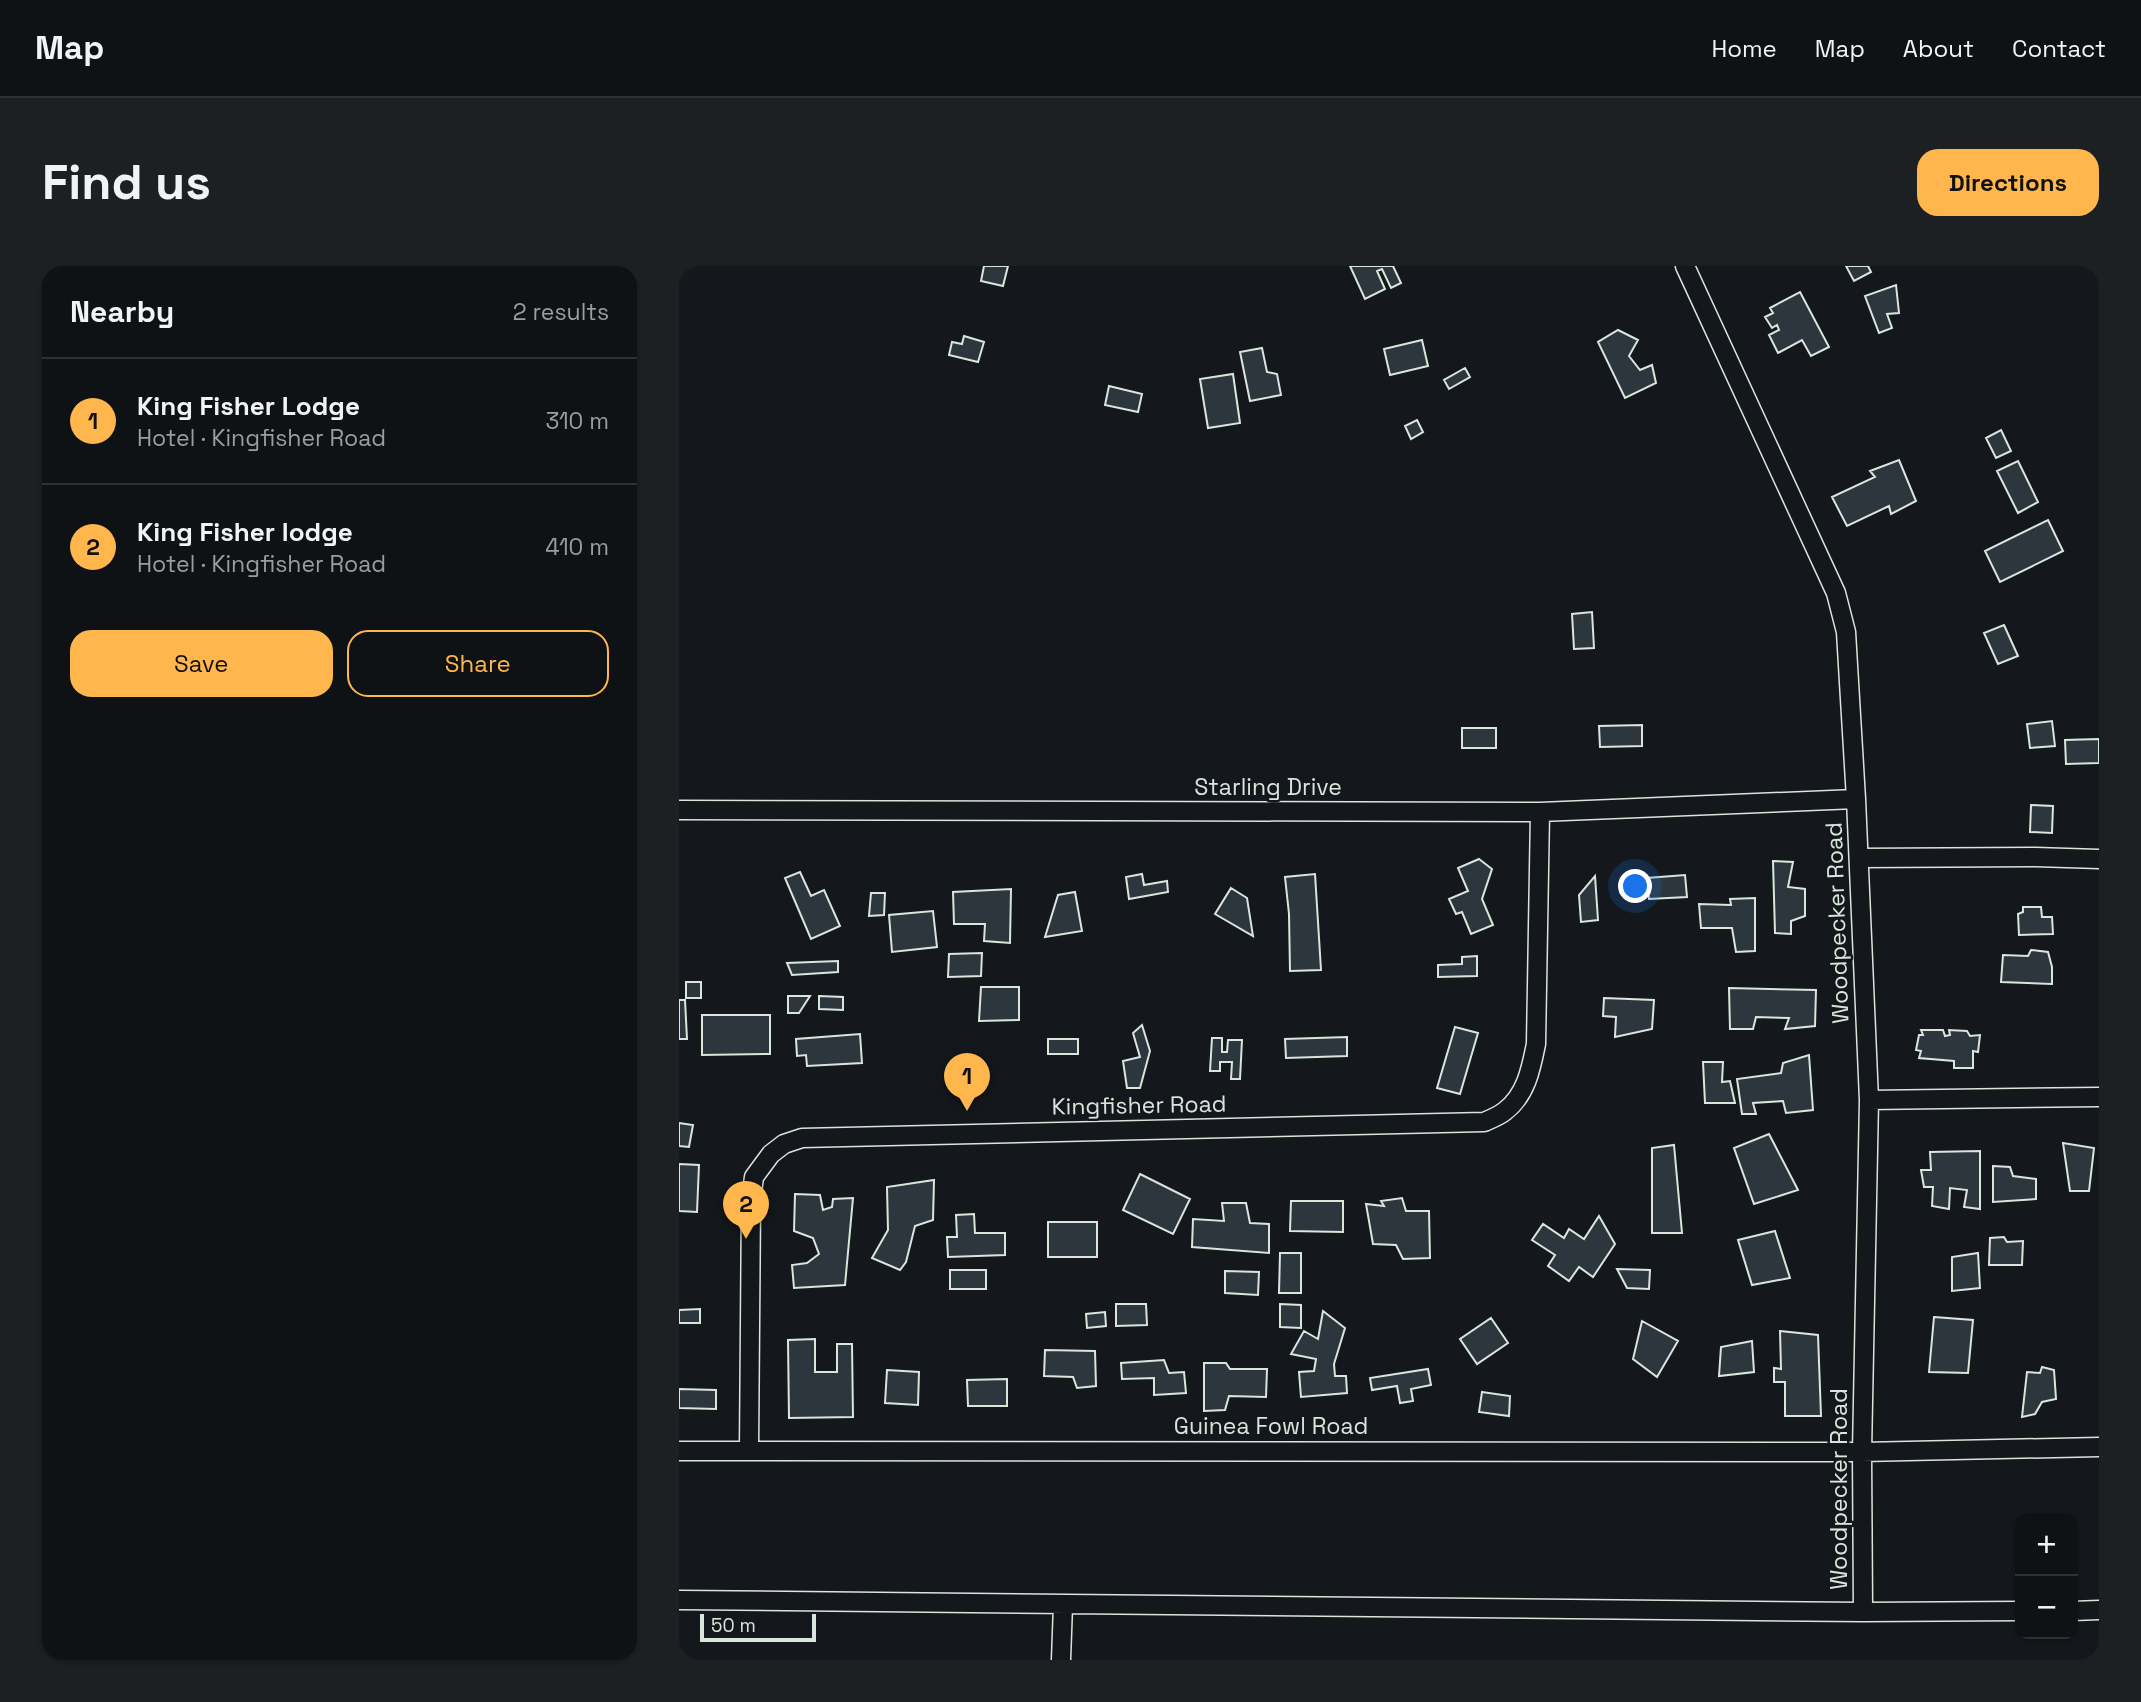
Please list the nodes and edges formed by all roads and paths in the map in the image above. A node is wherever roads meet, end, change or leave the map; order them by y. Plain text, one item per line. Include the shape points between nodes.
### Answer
1 (1685, 266) edge
2 (1856, 799) junction
3 (679, 810) edge
4 (1540, 813) junction
5 (1859, 858) junction
6 (2099, 859) edge
7 (2099, 1097) edge
8 (1869, 1100) junction
9 (2099, 1447) edge
10 (749, 1450) junction
11 (679, 1451) edge
12 (1862, 1452) junction
13 (679, 1600) edge
14 (1063, 1605) junction
15 (2015, 1611) edge
16 (2078, 1611) edge
17 (2099, 1611) edge
18 (1863, 1612) junction
19 (1061, 1660) edge

1 - 2 street, Woodpecker Road via 1836,593 1846,632
2 - 4 street, Starling Drive
2 - 5 street, Woodpecker Road
3 - 4 street, Starling Drive
4 - 10 street, Kingfisher Road via 1536,1045 1520,1096 1484,1122 802,1138 771,1154 754,1177 751,1200
5 - 6 street
5 - 8 street, Woodpecker Road
7 - 8 street
8 - 12 street, Woodpecker Road
9 - 12 street, Guinea Fowl Road
10 - 11 street, Guinea Fowl Road
10 - 12 street, Guinea Fowl Road
12 - 18 street, Woodpecker Road
13 - 14 street
14 - 18 street
14 - 19 street
15 - 18 street
16 - 17 street

